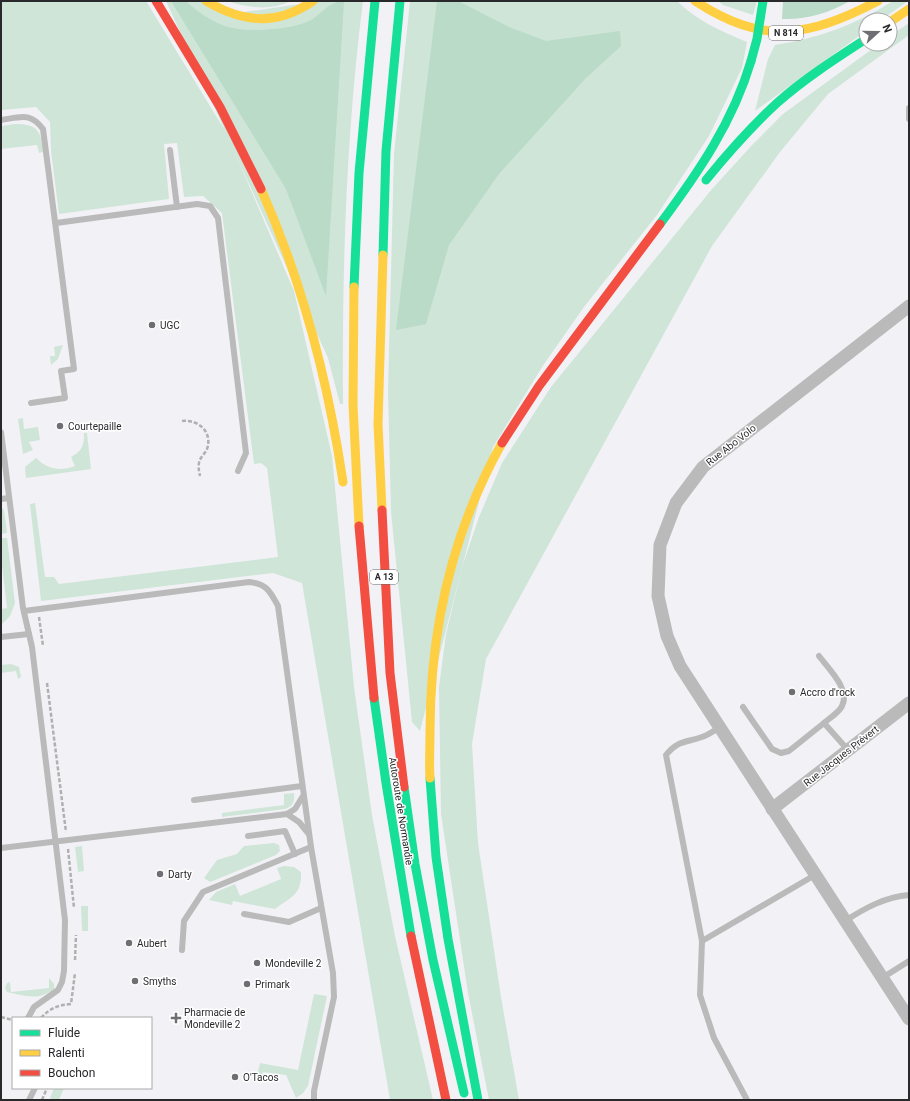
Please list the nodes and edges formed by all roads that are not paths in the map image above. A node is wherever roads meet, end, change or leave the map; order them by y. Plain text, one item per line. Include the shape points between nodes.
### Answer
1 (156, 1) edge
2 (206, 1) edge
3 (313, 1) edge
4 (375, 1) edge
5 (400, 1) edge
6 (696, 1) edge
7 (762, 1) edge
8 (878, 1) edge
9 (909, 9) edge
10 (898, 17) edge
11 (858, 44) edge
12 (909, 108) edge
13 (909, 119) edge
14 (1, 120) edge
15 (170, 150) dead end
16 (700, 187) dead end
17 (685, 205) dead end
18 (177, 207) junction
19 (56, 223) junction
20 (654, 232) junction
21 (909, 306) edge
22 (31, 403) dead end
23 (1, 432) edge
24 (238, 471) dead end
25 (344, 488) dead end
26 (9, 498) junction
27 (1, 499) edge
28 (348, 502) dead end
29 (358, 522) junction
30 (24, 611) junction
31 (29, 634) junction
32 (1, 637) edge
33 (818, 656) dead end
34 (909, 703) edge
35 (743, 707) dead end
36 (824, 723) junction
37 (719, 728) junction
38 (848, 750) junction
39 (302, 786) junction
40 (303, 796) junction
41 (194, 800) dead end
42 (772, 809) junction
43 (288, 814) junction
44 (309, 834) junction
45 (248, 836) dead end
46 (56, 841) junction
47 (311, 847) junction
48 (1, 848) edge
49 (295, 854) junction
50 (815, 875) junction
51 (909, 895) edge
52 (321, 908) junction
53 (244, 914) dead end
54 (845, 921) junction
55 (702, 941) junction
56 (182, 950) dead end
57 (909, 960) edge
58 (882, 978) junction
59 (29, 1017) edge
60 (909, 1019) edge
61 (34, 1089) edge
62 (29, 1100) edge
63 (314, 1100) edge
64 (446, 1100) edge
65 (465, 1100) edge
66 (478, 1100) edge
67 (746, 1100) edge

1 - 25 highway via 243,150 284,244 323,366
2 - 3 highway via 234,15 259,19 282,16
4 - 29 highway, A 13 via 364,113 355,284 355,460
5 - 65 highway, A 13 via 386,151 378,424 390,673 417,871 433,960
6 - 8 highway, N 814 via 720,17 741,26 761,32 786,33 822,27
7 - 20 highway, bridge via 757,39 744,88 717,142
9 - 10 highway
11 - 16 highway via 777,103 742,137
12 - 13 lane
14 - 19 lane via 26,116 37,120 43,129
15 - 18 lane
17 - 20 highway
18 - 19 lane
18 - 24 lane via 197,204 210,206 218,218 246,453
19 - 22 lane via 74,369 61,371 65,398
20 - 66 highway via 529,400 500,446 464,526 442,599 429,691 428,756 431,798 443,903
21 - 37 street, Rue Abo Volo via 704,467 676,504 660,545 658,596 667,636 680,666
23 - 26 lane
26 - 27 lane
26 - 30 lane
28 - 29 highway
29 - 64 highway, Autoroute de Normandie / A 13 via 369,657 382,759 414,950
30 - 31 lane
30 - 39 lane via 249,582 259,583 270,591 278,606
31 - 32 lane
31 - 46 lane
33 - 36 lane via 842,688 845,700 842,708
34 - 38 street, Rue Jacques Prévert
35 - 36 lane via 772,749 781,753 789,750
36 - 38 lane
37 - 42 street, Rue Abo Volo
37 - 55 lane via 703,737 680,742 666,755
38 - 42 street, Rue Jacques Prévert
39 - 40 lane
39 - 41 lane
40 - 43 lane via 296,809
40 - 44 lane
42 - 50 street, Rue Abo Volo
43 - 44 lane
43 - 46 lane
44 - 47 lane
45 - 49 lane via 285,830
46 - 48 lane
46 - 59 lane via 65,920 64,971 58,990 34,1007
47 - 49 lane
47 - 52 lane
49 - 56 lane via 203,892 184,921
50 - 54 street, Rue Abo Volo
50 - 55 lane
51 - 54 lane via 867,906
52 - 53 lane via 289,922
52 - 63 lane via 333,973 334,997
54 - 58 street, Rue Abo Volo
55 - 67 lane via 700,995 714,1038
57 - 58 lane
58 - 60 street, Rue Abo Volo
61 - 62 lane

